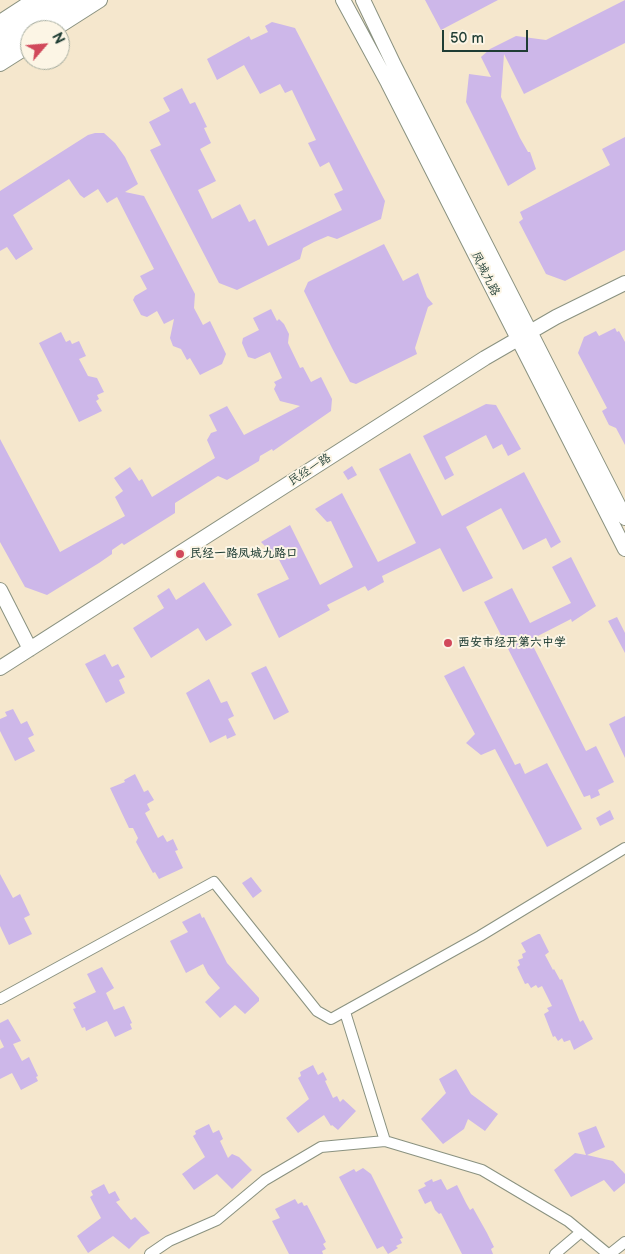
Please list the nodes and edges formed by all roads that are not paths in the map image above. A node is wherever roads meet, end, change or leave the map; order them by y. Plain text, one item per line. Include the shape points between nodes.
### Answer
1 (34, 0) edge
2 (57, 0) edge
3 (83, 0) edge
4 (100, 0) edge
5 (343, 0) edge
6 (363, 0) edge
7 (52, 20) edge
8 (69, 20) edge
9 (0, 22) edge
10 (0, 37) edge
11 (20, 40) edge
12 (20, 51) edge
13 (0, 53) edge
14 (0, 64) edge
15 (625, 283) edge
16 (524, 335) junction
17 (625, 518) edge
18 (625, 549) edge
19 (0, 590) edge
20 (30, 649) junction
21 (0, 668) edge
22 (625, 848) edge
23 (0, 999) edge
24 (344, 1012) junction
25 (386, 1141) junction
26 (581, 1232) junction
27 (625, 1242) edge
28 (150, 1254) edge
29 (555, 1254) edge
30 (609, 1254) edge

1 - 9 street
2 - 10 highway
3 - 7 highway
4 - 8 street
5 - 16 street, 凤城九路
6 - 16 street, 凤城九路
11 - 13 highway
12 - 14 street
15 - 16 street, 民经一路
16 - 17 street, 凤城九路
16 - 18 street, 凤城九路
16 - 20 street, 民经一路
19 - 20 street
20 - 21 street, 民经一路
22 - 24 street via 480,936
23 - 24 street via 214,882 317,1011 331,1019
24 - 25 street
25 - 26 street via 482,1170
25 - 28 street via 321,1147 265,1180 217,1220 169,1241
26 - 29 street
26 - 30 street
27 - 30 street

